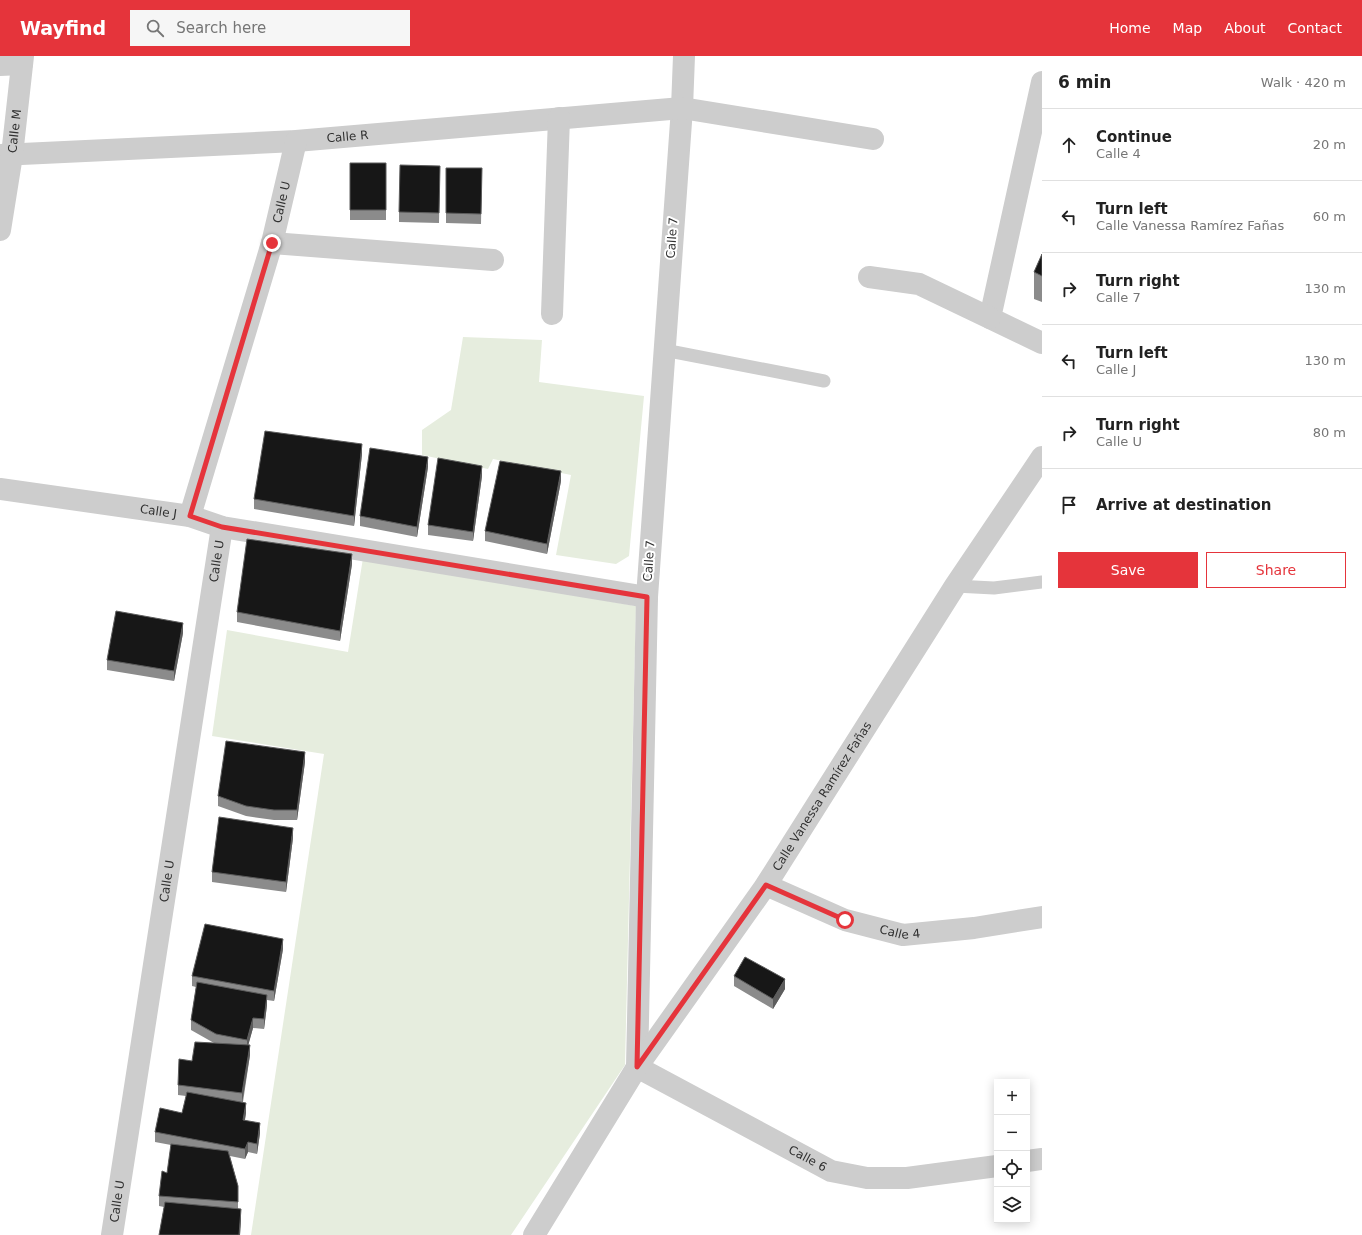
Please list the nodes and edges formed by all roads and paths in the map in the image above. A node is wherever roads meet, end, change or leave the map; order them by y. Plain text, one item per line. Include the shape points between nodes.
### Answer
1 (684, 56) edge
2 (23, 60) edge
3 (0, 65) edge
4 (1042, 82) edge
5 (682, 108) junction
6 (559, 118) junction
7 (873, 139) dead end
8 (296, 140) junction
9 (6, 155) edge
10 (0, 230) edge
11 (272, 243) junction
12 (493, 260) dead end
13 (869, 277) dead end
14 (552, 314) dead end
15 (990, 318) junction
16 (1042, 343) edge
17 (664, 350) junction
18 (824, 381) dead end
19 (1039, 465) edge
20 (0, 489) edge
21 (190, 516) junction
22 (222, 527) junction
23 (1042, 582) edge
24 (955, 586) junction
25 (647, 597) junction
26 (766, 885) junction
27 (1042, 917) edge
28 (637, 1067) junction
29 (1042, 1159) edge
30 (1030, 1161) edge
31 (994, 1166) edge
32 (112, 1235) edge
33 (534, 1235) edge

1 - 5 street, Calle 7
2 - 3 street
2 - 9 street, Calle M
4 - 15 street
5 - 6 street, Calle R
5 - 7 street, Calle R
5 - 17 street, Calle 7
6 - 8 street, Calle R
6 - 14 street
8 - 9 street, Calle R
8 - 11 street, Calle U
9 - 10 street, Calle M
11 - 12 street
11 - 21 street, Calle U
13 - 15 street via 919,284
15 - 16 street
17 - 18 lane
17 - 25 street, Calle 7
19 - 24 street, Calle Vanessa Ramírez Fañas
20 - 21 street, Calle J
21 - 22 street, Calle J
22 - 25 street, Calle J
22 - 32 street, Calle U
23 - 24 lane via 994,588
24 - 26 street, Calle Vanessa Ramírez Fañas
25 - 28 street, Calle 7
26 - 27 street, Calle 4 via 845,920 903,935 974,928
26 - 28 street, Calle Vanessa Ramírez Fañas
28 - 31 street, Calle 6 via 831,1171 867,1178 907,1178
28 - 33 street, Calle Vanessa Ramírez Fañas
29 - 30 street

